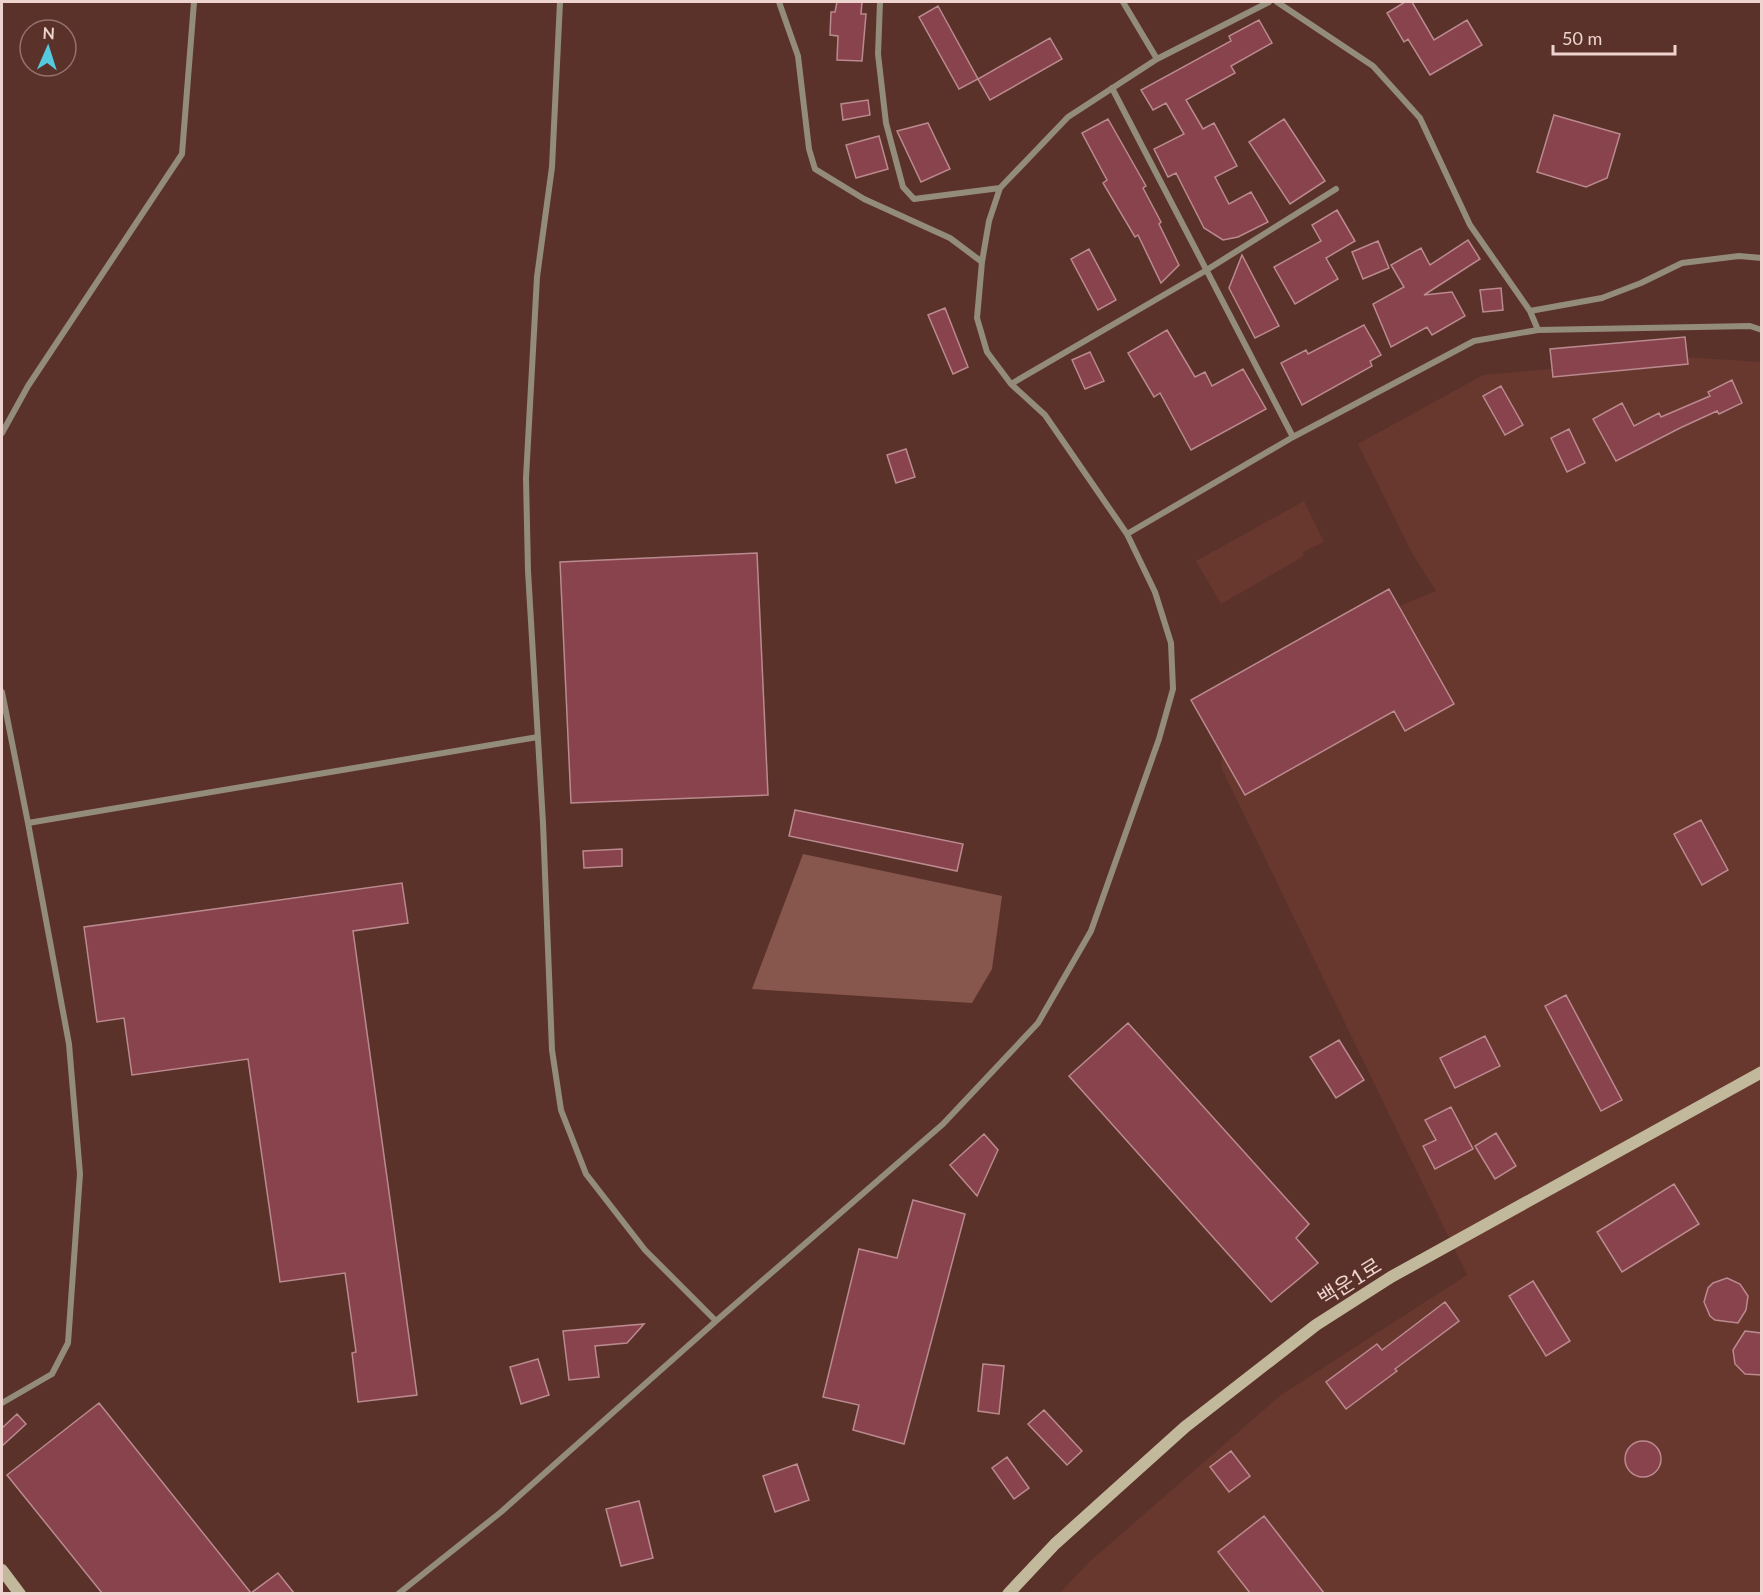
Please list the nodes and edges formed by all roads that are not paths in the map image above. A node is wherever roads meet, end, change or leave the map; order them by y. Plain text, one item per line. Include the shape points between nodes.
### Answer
1 (194, 2) edge
2 (560, 2) edge
3 (779, 2) edge
4 (880, 2) edge
5 (1123, 2) edge
6 (1269, 2) edge
7 (1277, 2) edge
8 (1156, 59) junction
9 (1112, 88) junction
10 (1000, 188) junction
11 (1335, 189) dead end
12 (1761, 258) edge
13 (982, 262) junction
14 (1205, 271) junction
15 (1530, 311) junction
16 (1538, 330) junction
17 (1761, 330) edge
18 (1011, 384) junction
19 (2, 433) edge
20 (1293, 437) junction
21 (1127, 534) junction
22 (2, 692) edge
23 (538, 738) junction
24 (28, 823) junction
25 (1761, 1072) edge
26 (716, 1321) junction
27 (2, 1403) edge
28 (2, 1570) edge
29 (20, 1593) edge
30 (398, 1593) edge
31 (1008, 1593) edge

1 - 19 street via 182,154 28,386
2 - 23 street via 552,167 537,277 526,478
3 - 13 street via 798,56 808,149 815,169 864,199 950,238
4 - 10 street via 878,54 885,111 903,187 914,199
5 - 8 street
6 - 8 street
7 - 15 street via 1372,66 1420,118 1470,225
8 - 9 street
9 - 10 street via 1068,117
9 - 14 street
10 - 13 street
11 - 14 street
12 - 15 street via 1738,256 1682,263 1602,298
13 - 18 street via 976,318 987,352
14 - 18 street
14 - 20 street
15 - 16 street
16 - 17 street via 1750,326
16 - 20 street via 1474,341
18 - 21 street via 1045,415
20 - 21 street
21 - 26 street via 1155,592 1168,632 1173,689 1091,931 1038,1023 943,1124
22 - 24 street
23 - 24 street
23 - 26 street via 552,1050 561,1110 586,1174 645,1250
24 - 27 street via 69,1044 80,1174 68,1343 52,1374
25 - 31 main road, 백운1로 via 1391,1277 1316,1325 1185,1427 1055,1544
26 - 30 street via 501,1512
28 - 29 main road

